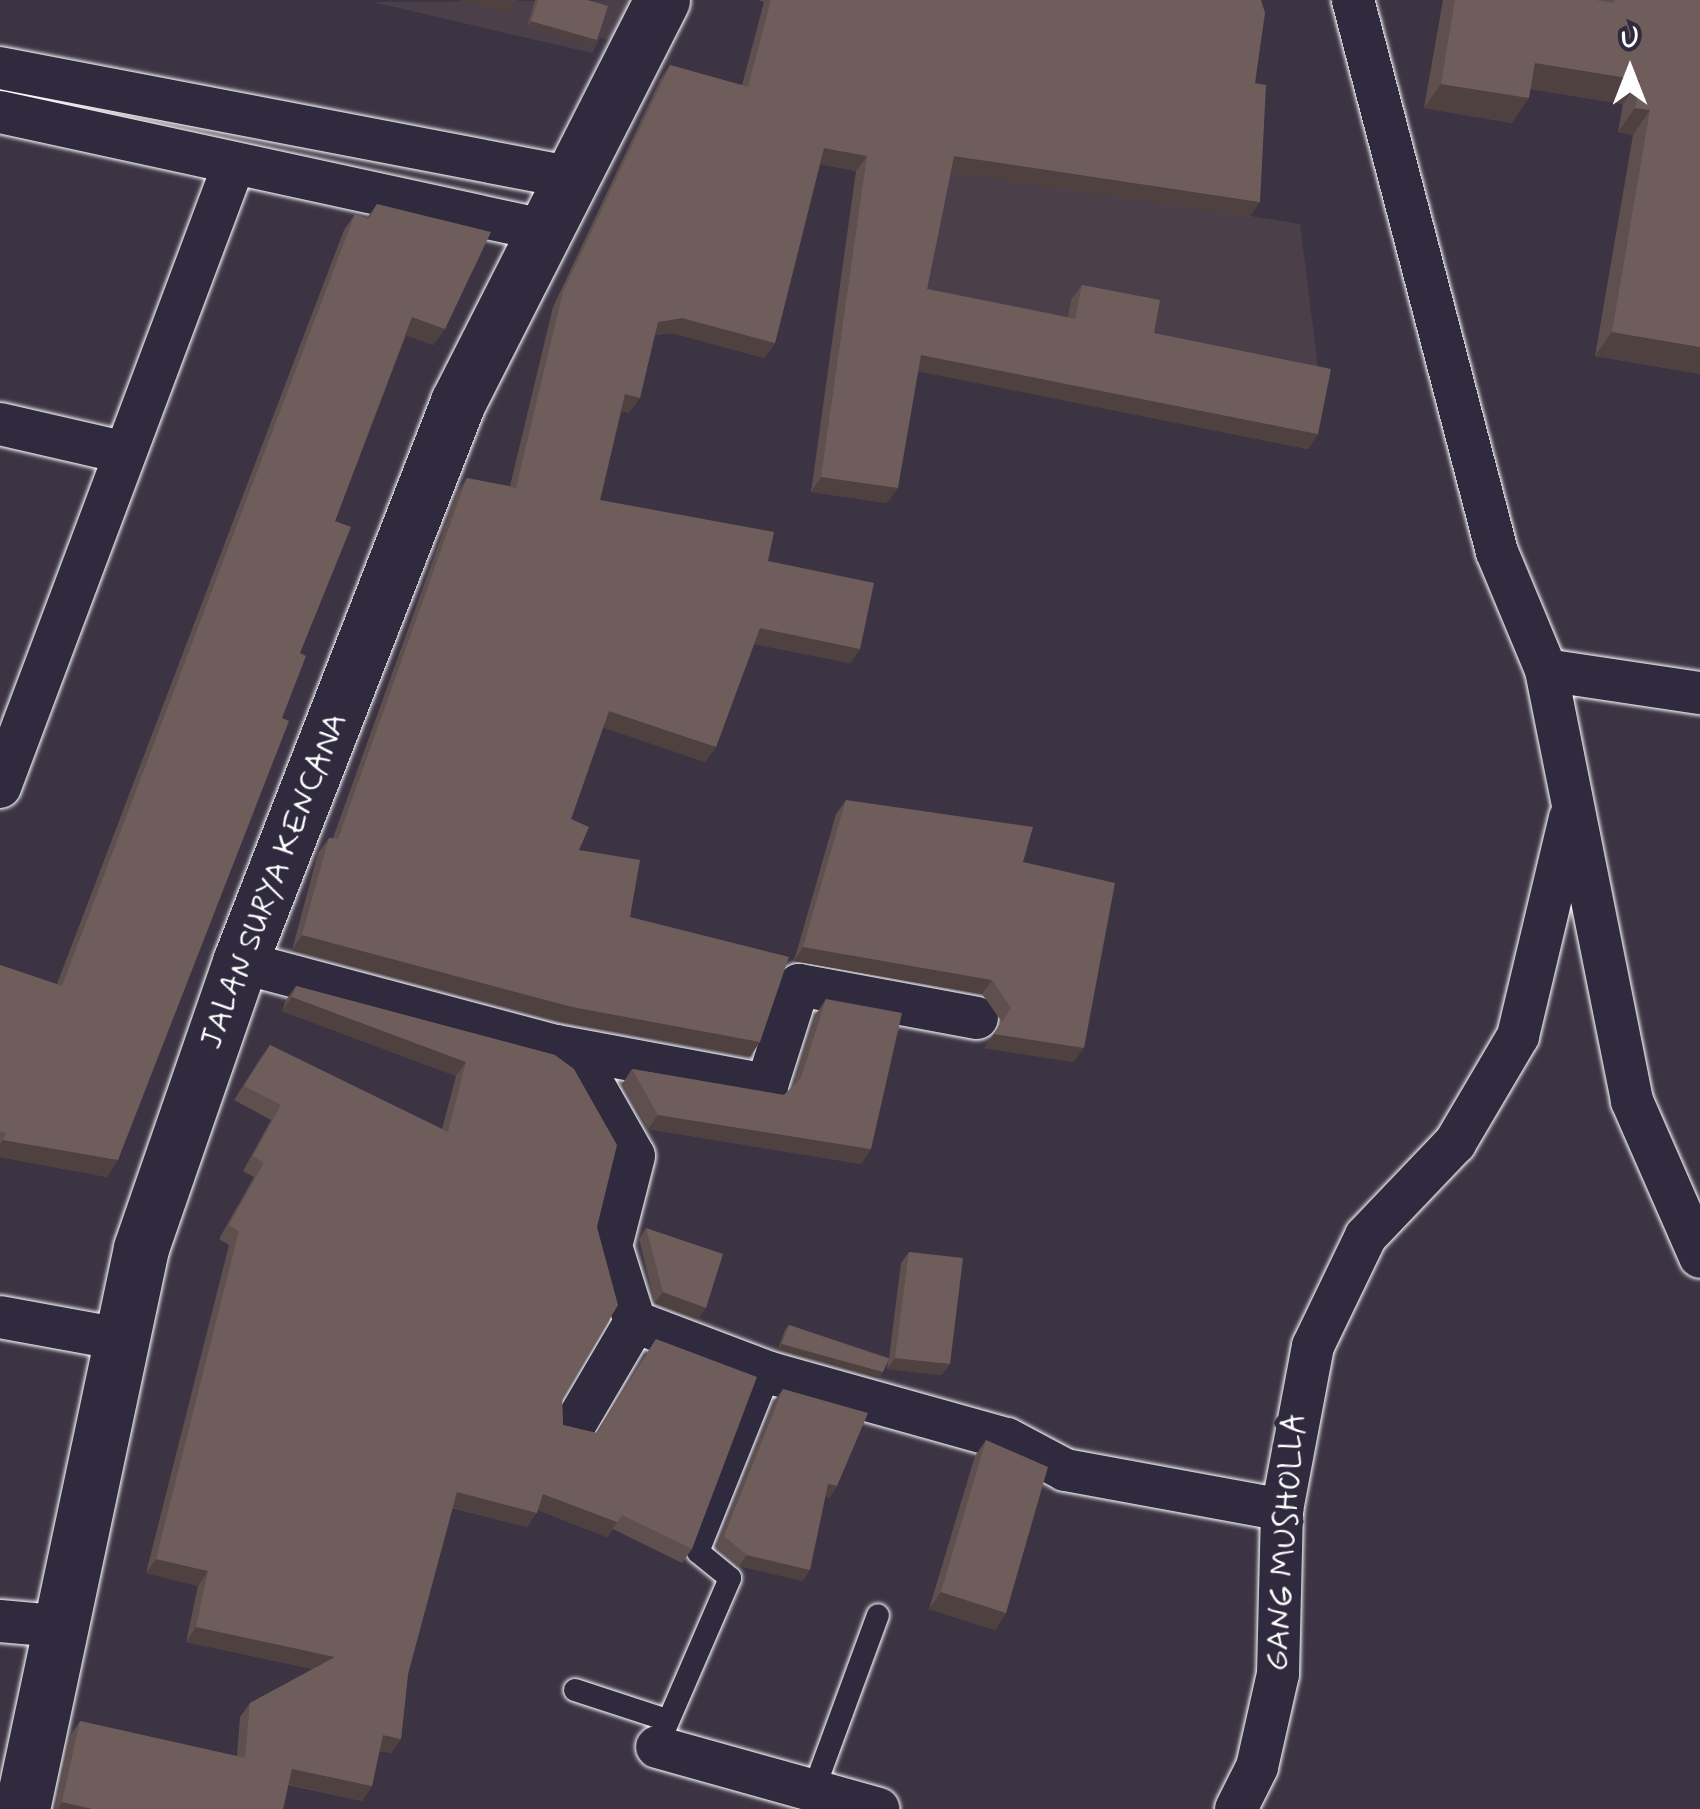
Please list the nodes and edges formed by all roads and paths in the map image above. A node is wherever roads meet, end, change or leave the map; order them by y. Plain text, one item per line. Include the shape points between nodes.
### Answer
1 (662, 0) edge
2 (1353, 0) edge
3 (0, 68) edge
4 (0, 112) edge
5 (234, 164) junction
6 (568, 176) junction
7 (543, 230) junction
8 (0, 424) edge
9 (122, 452) junction
10 (1546, 670) junction
11 (1700, 693) edge
12 (13, 708) edge
13 (0, 787) edge
14 (1573, 803) junction
15 (240, 962) junction
16 (978, 1018) dead end
17 (556, 1046) junction
18 (1700, 1257) edge
19 (0, 1317) edge
20 (635, 1322) junction
21 (125, 1340) junction
22 (770, 1373) junction
23 (574, 1426) edge
24 (1282, 1510) junction
25 (878, 1615) dead end
26 (0, 1621) edge
27 (67, 1627) junction
28 (575, 1690) dead end
29 (662, 1733) junction
30 (814, 1789) junction
31 (22, 1809) edge
32 (880, 1809) edge
33 (1236, 1809) edge

1 - 6 main road, JALAN SURYA KENCANA
2 - 10 street via 1497,552
3 - 6 street
4 - 5 street
5 - 7 street
5 - 9 street
6 - 7 main road, JALAN SURYA KENCANA
7 - 15 main road, JALAN SURYA KENCANA via 458,402
8 - 9 street
9 - 12 street
10 - 11 street
10 - 14 street
12 - 13 street
14 - 18 street via 1632,1101
14 - 24 street, GANG MUSHOLLA via 1518,1036 1455,1143 1392,1204 1335,1294 1296,1401
15 - 17 street
15 - 21 main road, JALAN SURYA KENCANA via 140,1248
16 - 17 street via 799,984 766,1085
17 - 20 street via 584,1066 634,1156 611,1246
19 - 21 street
20 - 22 street
20 - 23 street
21 - 27 main road, JALAN SURYA KENCANA
22 - 24 street via 1008,1439 1064,1470
22 - 29 lane via 698,1552 730,1578
24 - 33 street, GANG MUSHOLLA via 1278,1674 1257,1767
25 - 30 lane
26 - 27 street
27 - 31 main road, JALAN SURYA KENCANA
28 - 29 lane
29 - 30 street
30 - 32 street

